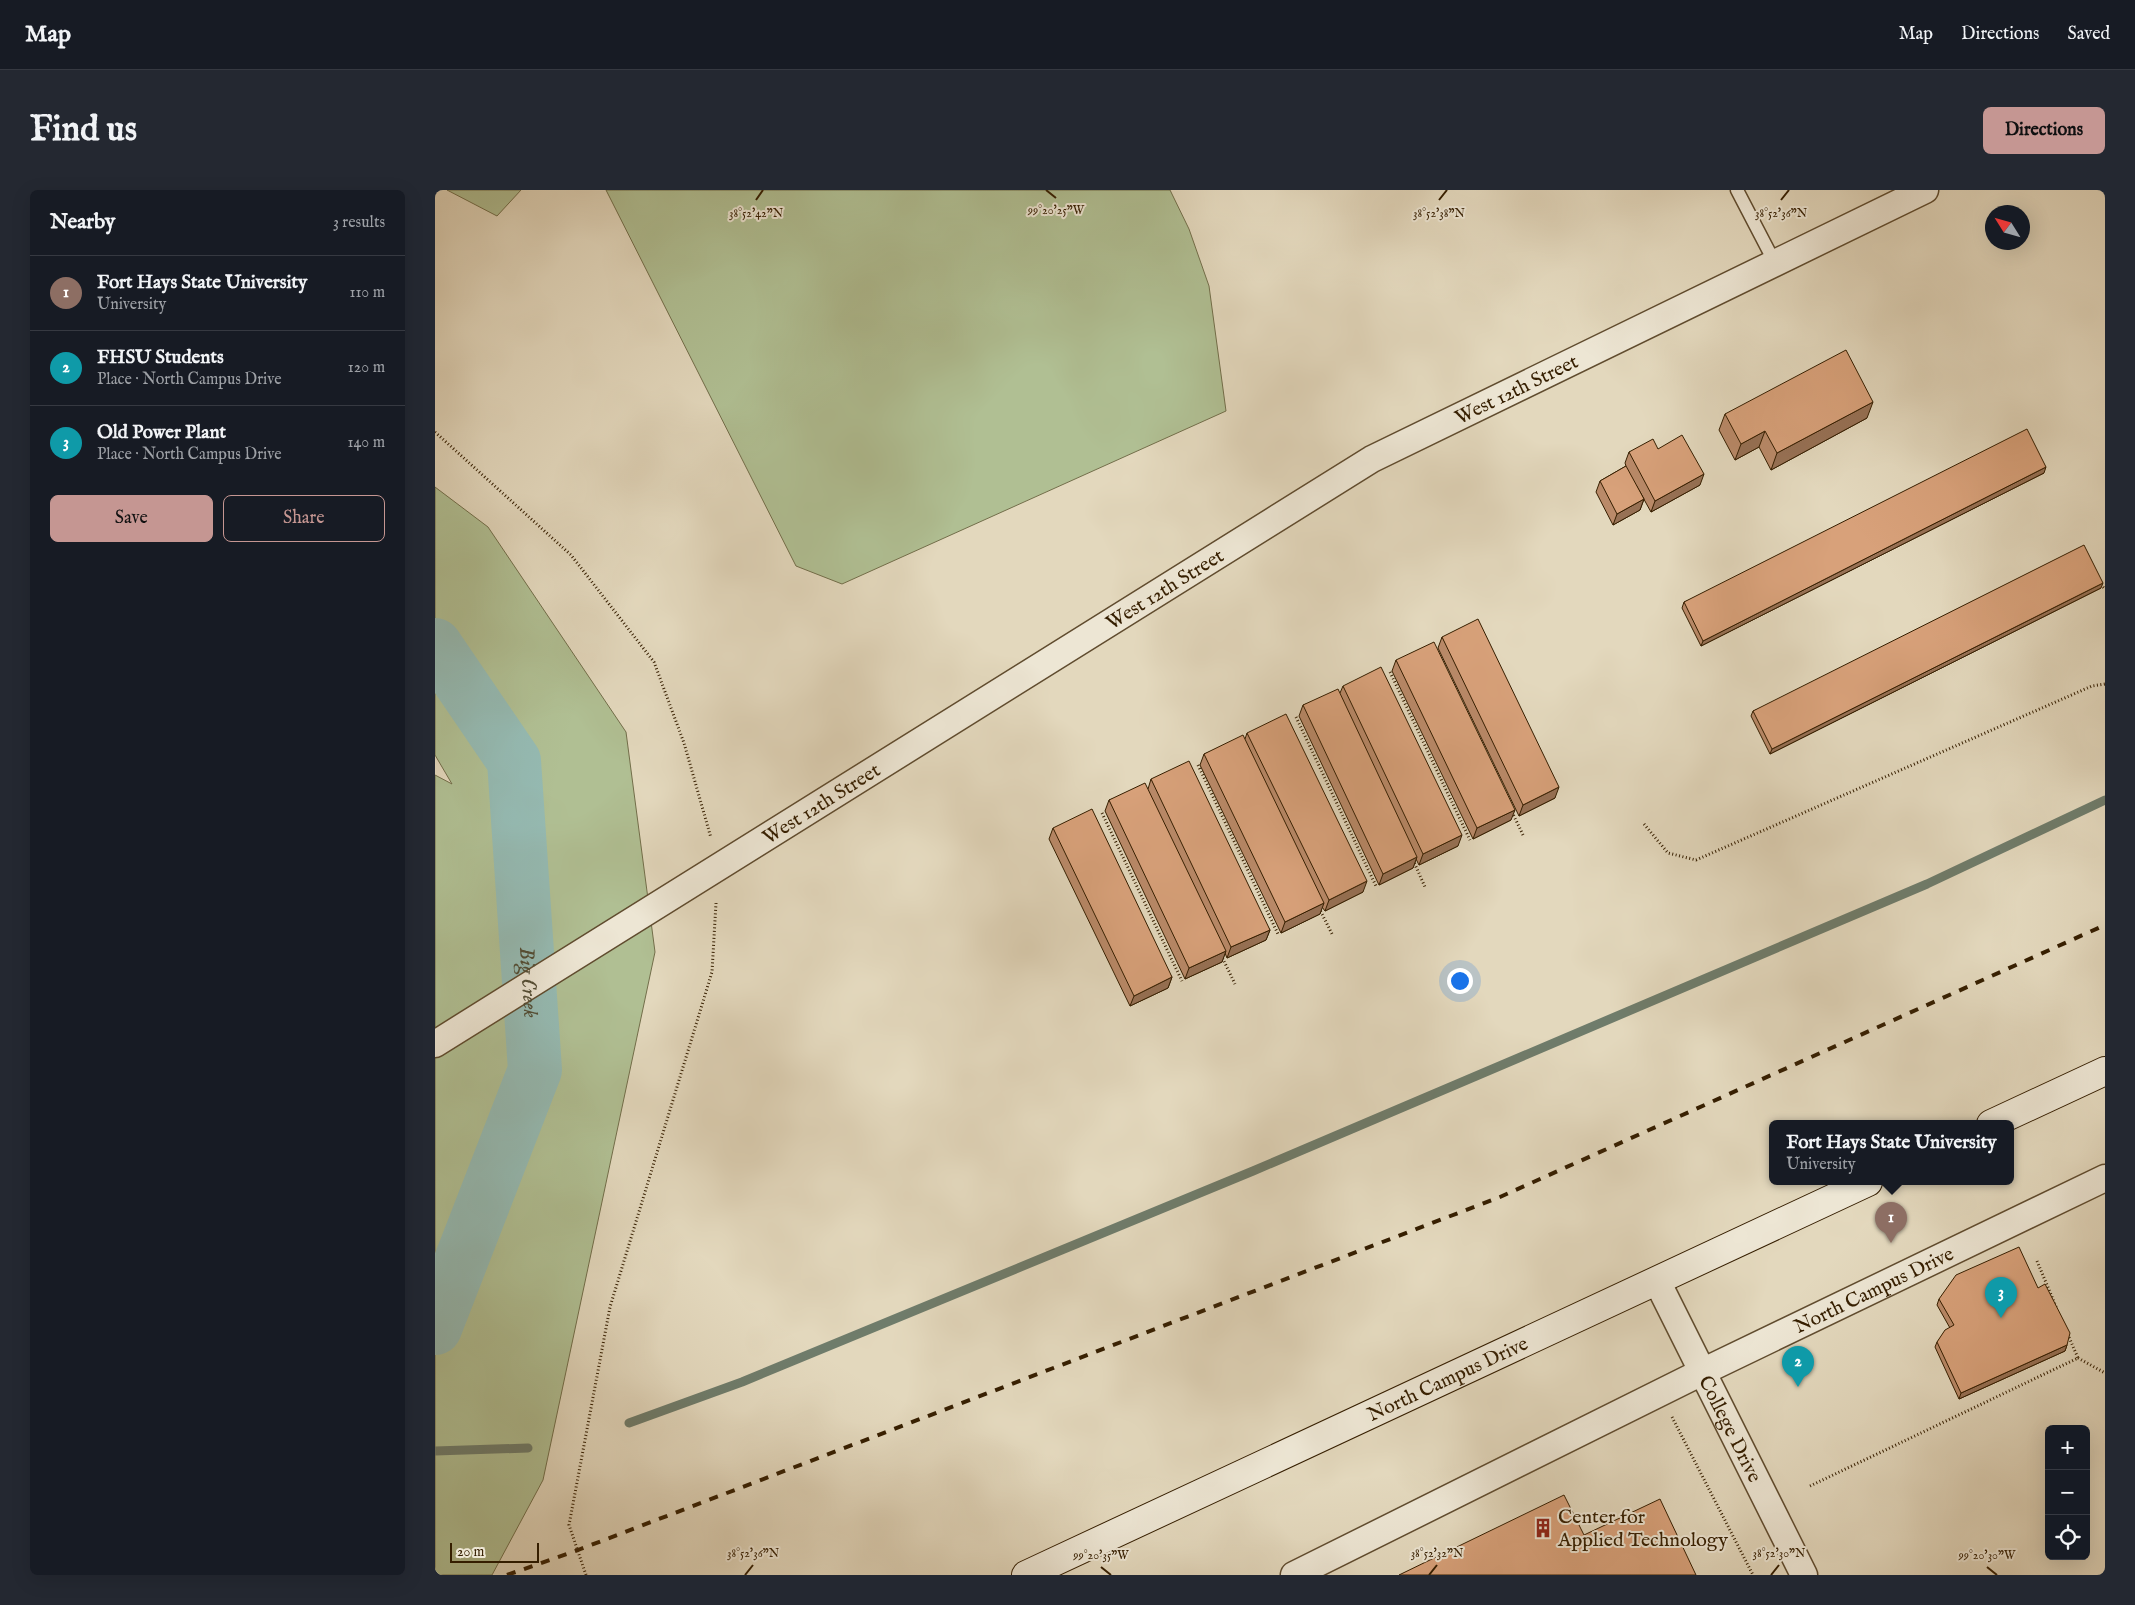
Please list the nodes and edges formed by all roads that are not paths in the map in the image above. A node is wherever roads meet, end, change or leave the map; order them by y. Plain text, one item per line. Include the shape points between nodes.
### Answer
1 (1737, 190) edge
2 (1925, 190) edge
3 (1775, 263) junction
4 (435, 1044) edge
5 (2105, 1071) edge
6 (2000, 1120) edge
7 (2105, 1178) edge
8 (1862, 1185) edge
9 (1657, 1281) junction
10 (1702, 1372) junction
11 (1026, 1575) edge
12 (1294, 1575) edge
13 (1804, 1575) edge

1 - 3 lane
2 - 3 street, West 12th Street
3 - 4 street, West 12th Street via 1372,459
5 - 6 main road
7 - 10 street, North Campus Drive
8 - 9 main road, North Campus Drive
9 - 10 street, College Drive
9 - 11 main road, North Campus Drive
10 - 12 street, North Campus Drive
10 - 13 street, College Drive

